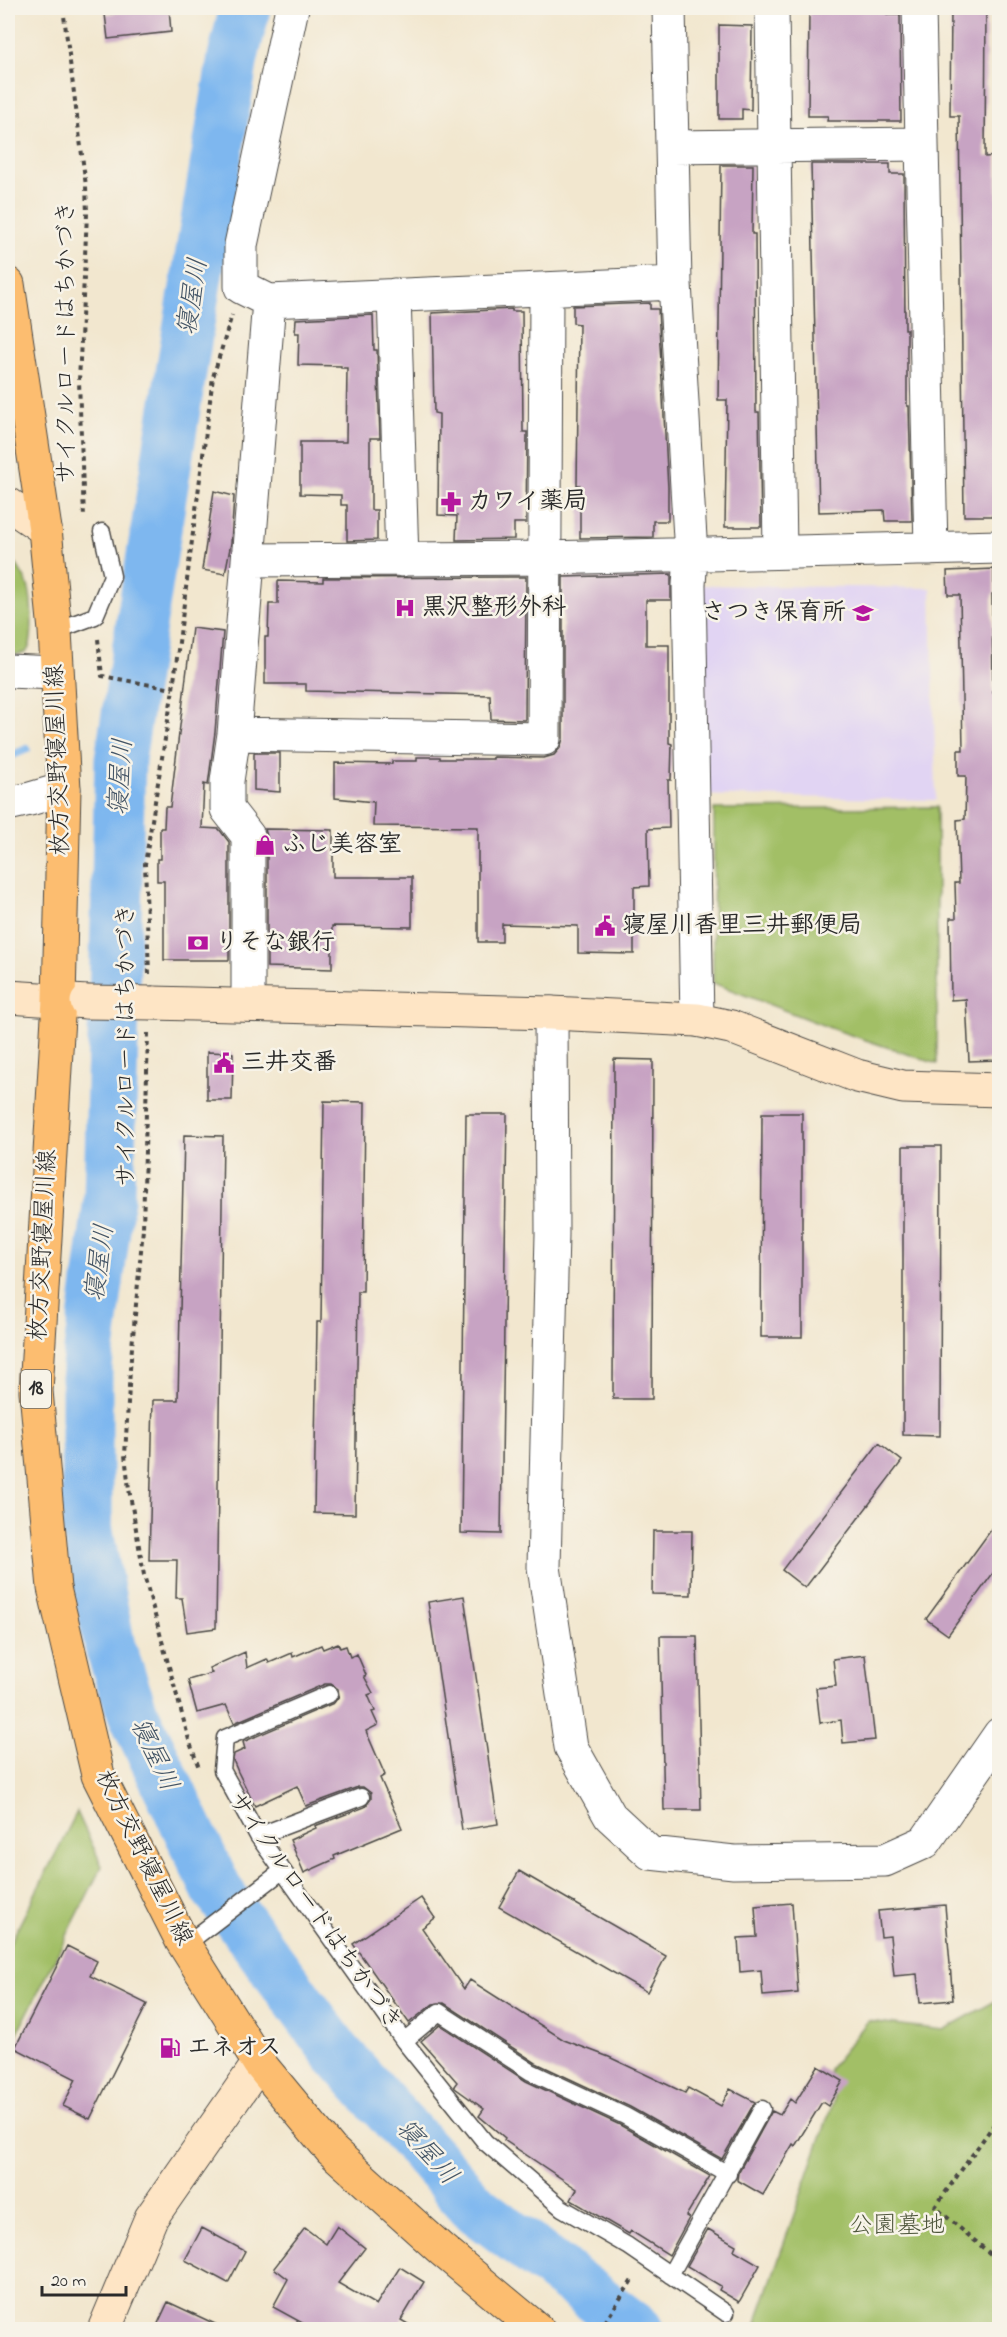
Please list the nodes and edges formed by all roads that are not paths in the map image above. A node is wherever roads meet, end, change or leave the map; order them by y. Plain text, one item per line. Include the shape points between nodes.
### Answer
1 (292, 8) edge
2 (669, 8) edge
3 (772, 8) edge
4 (919, 8) edge
5 (922, 144) junction
6 (672, 147) junction
7 (776, 147) junction
8 (675, 283) junction
9 (8, 284) edge
10 (546, 289) junction
11 (255, 294) junction
12 (394, 295) junction
13 (8, 504) edge
14 (45, 529) junction
15 (102, 532) dead end
16 (999, 547) edge
17 (931, 549) junction
18 (780, 552) junction
19 (691, 555) junction
20 (545, 558) junction
21 (248, 560) junction
22 (402, 560) junction
23 (55, 631) junction
24 (8, 671) edge
25 (56, 673) junction
26 (234, 734) junction
27 (64, 789) junction
28 (8, 804) edge
29 (8, 997) edge
30 (73, 1001) junction
31 (248, 1004) junction
32 (551, 1013) junction
33 (697, 1020) junction
34 (999, 1089) edge
35 (329, 1694) dead end
36 (999, 1734) edge
37 (361, 1797) dead end
38 (258, 1836) junction
39 (282, 1871) junction
40 (185, 1945) junction
41 (404, 2041) junction
42 (259, 2063) junction
43 (762, 2109) dead end
44 (728, 2174) junction
45 (670, 2275) junction
46 (726, 2313) dead end
47 (104, 2330) edge
48 (538, 2330) edge

1 - 11 street via 241,245
2 - 6 street
3 - 7 street
4 - 5 street
5 - 7 street
5 - 17 street
6 - 7 street
6 - 8 street
7 - 18 street
8 - 10 street
8 - 19 street
9 - 14 main road, 枚方交野寝屋川線 / 18
10 - 12 street
10 - 20 street
11 - 12 street
11 - 21 street
12 - 22 street
13 - 14 street
14 - 23 main road, 枚方交野寝屋川線 / 18
15 - 23 lane via 112,576 95,616
16 - 17 street
17 - 18 street
18 - 19 street
19 - 20 street
19 - 33 street
20 - 22 street
20 - 26 street via 544,739
21 - 22 street
21 - 26 street
23 - 25 main road, 枚方交野寝屋川線 / 18
24 - 25 street
25 - 27 main road, 枚方交野寝屋川線 / 18
26 - 31 street via 227,809 248,836
27 - 28 street
27 - 30 main road, 枚方交野寝屋川線 / 18
29 - 30 street
30 - 31 street, bridge
30 - 40 main road, 枚方交野寝屋川線 / 18 via 36,1391 54,1588 98,1775
31 - 32 street
32 - 33 street
32 - 36 street via 552,1246 543,1567 571,1747 610,1816 650,1853 734,1862 885,1860 925,1842
33 - 34 street via 732,1027 857,1076 903,1087
35 - 38 lane via 225,1738 222,1770
37 - 38 lane
38 - 39 lane
39 - 40 lane
39 - 41 lane
40 - 42 main road, 枚方交野寝屋川線 / 18
41 - 44 lane via 440,2012 531,2072 625,2116
41 - 45 lane via 485,2142 562,2208
42 - 47 street via 151,2218
42 - 48 main road, 枚方交野寝屋川線 / 18 via 331,2150
43 - 44 lane
44 - 45 lane
45 - 46 lane

